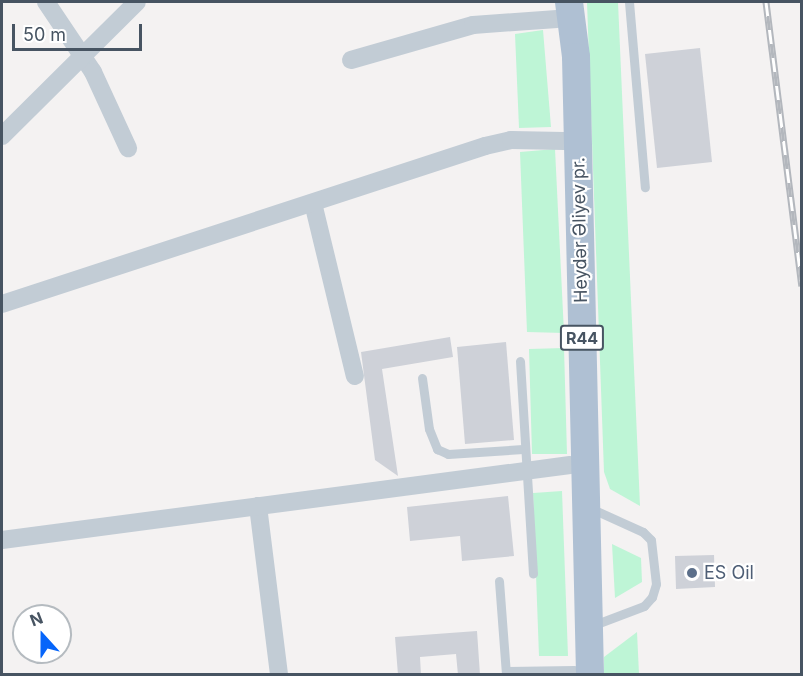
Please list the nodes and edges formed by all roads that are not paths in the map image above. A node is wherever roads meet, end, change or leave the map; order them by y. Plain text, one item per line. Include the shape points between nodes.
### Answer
1 (46, 2) edge
2 (137, 2) edge
3 (629, 2) edge
4 (560, 7) edge
5 (82, 55) junction
6 (351, 60) dead end
7 (2, 136) edge
8 (564, 141) junction
9 (128, 148) dead end
10 (645, 188) dead end
11 (314, 203) junction
12 (2, 304) edge
13 (520, 361) dead end
14 (355, 376) dead end
15 (422, 378) dead end
16 (524, 449) junction
17 (570, 465) junction
18 (524, 468) junction
19 (258, 506) junction
20 (586, 506) junction
21 (2, 540) edge
22 (533, 574) dead end
23 (499, 581) dead end
24 (589, 627) junction
25 (506, 673) edge
26 (580, 673) edge
27 (279, 675) edge

1 - 5 street
2 - 5 street
3 - 10 lane
4 - 6 street via 473,25
4 - 8 main road, Heydər Əliyev pr. / R44
4 - 20 main road, Heydər Əliyev pr. / R44 via 576,57
5 - 7 street
5 - 9 street
8 - 11 street via 511,140 485,146
8 - 17 main road, Heydər Əliyev pr. / R44
11 - 12 street
11 - 14 street
13 - 16 lane
15 - 16 lane via 429,429 437,449 448,454
16 - 18 lane
17 - 18 street
17 - 26 main road, Heydər Əliyev pr. / R44
18 - 19 street
18 - 22 lane
19 - 21 street
19 - 27 street
20 - 24 main road, Heydər Əliyev pr. / R44
20 - 24 lane via 643,532 651,540 656,584 644,606
23 - 25 lane
24 - 26 main road, Heydər Əliyev pr. / R44
25 - 26 lane

